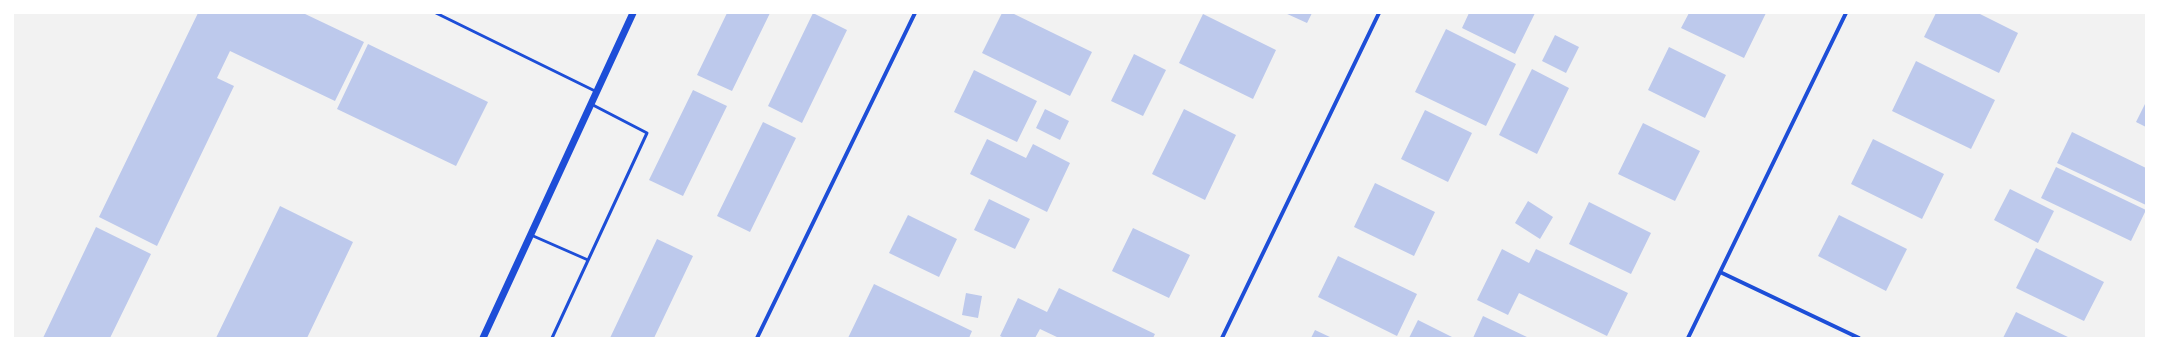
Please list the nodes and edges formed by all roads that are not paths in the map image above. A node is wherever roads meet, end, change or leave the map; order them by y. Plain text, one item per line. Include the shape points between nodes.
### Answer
1 (436, 13) edge
2 (633, 13) edge
3 (915, 13) edge
4 (1379, 13) edge
5 (1846, 13) edge
6 (596, 92) junction
7 (591, 104) junction
8 (531, 235) junction
9 (588, 260) junction
10 (1720, 272) junction
11 (483, 338) edge
12 (552, 338) edge
13 (757, 338) edge
14 (1222, 338) edge
15 (1688, 338) edge
16 (1859, 338) edge

1 - 6 lane
2 - 6 street
3 - 13 street
4 - 14 street
5 - 10 street
6 - 7 street
7 - 8 street
7 - 9 lane via 647,133
8 - 9 lane
8 - 11 street
9 - 12 lane
10 - 15 street
10 - 16 street

